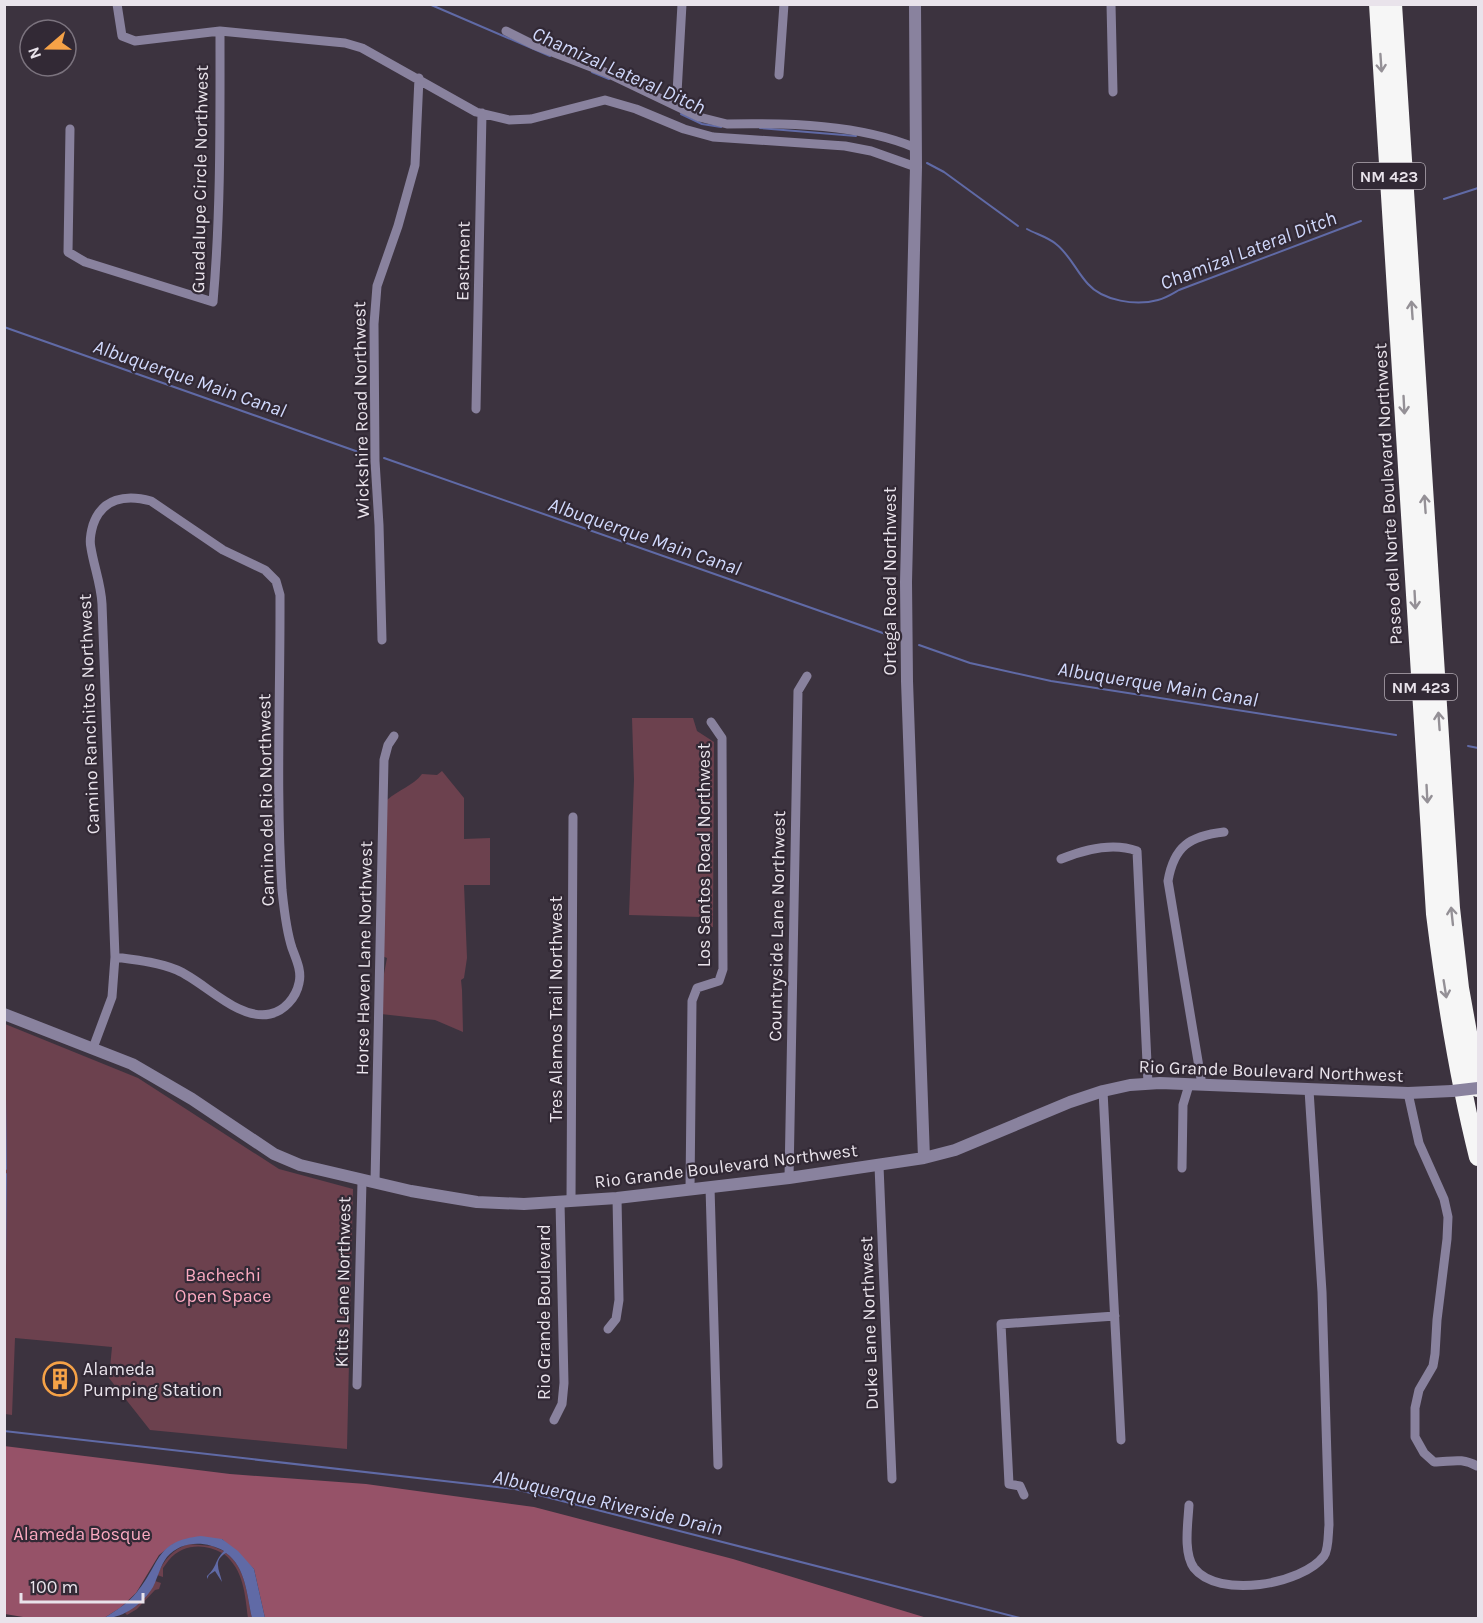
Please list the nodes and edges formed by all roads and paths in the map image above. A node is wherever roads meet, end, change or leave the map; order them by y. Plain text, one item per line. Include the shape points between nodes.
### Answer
1 (117, 4) edge
2 (682, 4) edge
3 (784, 4) edge
4 (915, 4) edge
5 (1111, 4) edge
6 (1378, 4) edge
7 (1393, 4) edge
8 (220, 31) junction
9 (506, 32) dead end
10 (779, 75) dead end
11 (419, 78) junction
12 (1113, 92) dead end
13 (677, 93) dead end
14 (482, 113) junction
15 (70, 129) dead end
16 (916, 148) junction
17 (916, 167) junction
18 (476, 409) dead end
19 (276, 581) joint
20 (382, 640) dead end
21 (807, 676) dead end
22 (711, 722) dead end
23 (394, 736) dead end
24 (573, 817) dead end
25 (1224, 832) dead end
26 (1061, 859) dead end
27 (115, 957) junction
28 (4, 1014) edge
29 (93, 1048) junction
30 (1148, 1084) junction
31 (1196, 1085) junction
32 (1479, 1088) edge
33 (1309, 1090) junction
34 (1103, 1091) junction
35 (1408, 1093) junction
36 (1479, 1157) edge
37 (924, 1158) junction
38 (879, 1166) junction
39 (1182, 1168) dead end
40 (789, 1178) junction
41 (369, 1182) junction
42 (710, 1187) junction
43 (690, 1190) junction
44 (617, 1198) junction
45 (566, 1202) junction
46 (1115, 1316) junction
47 (608, 1329) dead end
48 (357, 1385) dead end
49 (554, 1420) dead end
50 (1121, 1440) dead end
51 (718, 1464) dead end
52 (1477, 1466) edge
53 (892, 1479) dead end
54 (1024, 1495) dead end
55 (1189, 1505) dead end

1 - 8 street via 122,36 135,41
2 - 13 street
3 - 10 street
4 - 16 street, Ortega Road Northwest
5 - 12 street
6 -> 36 highway, Paseo del Norte Boulevard Northwest / NM 423 via 1435,914 1451,1027
32 -> 7 highway, Paseo del Norte Boulevard Northwest / NM 423 via 1460,988 1451,908
8 - 11 street via 352,45
8 - 15 street, Guadalupe Circle Northwest via 218,247 213,302 85,262 68,252
9 - 16 street via 592,66 711,121 851,130
11 - 14 street
11 - 20 street, Wickshire Road Northwest via 415,165 377,286 374,324
14 - 17 street via 509,120 531,119 605,100 712,137 845,147 871,151
14 - 18 street, Eastment
16 - 17 street, Ortega Road Northwest
17 - 37 street, Ortega Road Northwest via 906,582
19 - 27 street, Camino del Rio Northwest via 280,595 279,849 284,909 298,960 300,982 295,995 283,1009 269,1015 252,1014 180,971 158,963
19 - 27 street, Camino Ranchitos Northwest via 265,570 223,550 151,501 123,497 112,501 96,518 90,547 101,584
21 - 40 street, Countryside Lane Northwest via 798,691
22 - 43 street, Los Santos Road Northwest via 722,738 723,969 719,981 697,988 692,1001
23 - 41 street, Horse Haven Lane Northwest via 384,760
24 - 45 street, Tres Alamos Trail Northwest
25 - 31 street via 1205,834 1184,847 1171,863 1168,881
26 - 30 street via 1107,847 1137,851
27 - 29 street, Camino Ranchitos Northwest via 112,997
28 - 29 street, Rio Grande Boulevard Northwest
29 - 41 street, Rio Grande Boulevard Northwest via 132,1064 175,1089 274,1154 300,1165
30 - 31 street, Rio Grande Boulevard Northwest
30 - 34 street, Rio Grande Boulevard Northwest
31 - 33 street, Rio Grande Boulevard Northwest
31 - 39 street via 1184,1105
32 - 35 street, Rio Grande Boulevard Northwest, bridge
33 - 35 street, Rio Grande Boulevard Northwest
33 - 55 street via 1322,1292 1329,1525 1325,1554 1301,1574 1260,1586 1233,1586 1206,1578 1193,1567 1187,1545
34 - 37 street, Rio Grande Boulevard Northwest via 955,1150
34 - 46 street
35 - 52 street via 1419,1143 1448,1217 1435,1354 1416,1398 1415,1437 1434,1462 1467,1460
37 - 38 street, Rio Grande Boulevard Northwest
38 - 40 street, Rio Grande Boulevard Northwest
38 - 53 street, Duke Lane Northwest
40 - 42 street, Rio Grande Boulevard Northwest
41 - 45 street, Rio Grande Boulevard Northwest via 477,1202
41 - 48 street, Kitts Lane Northwest
42 - 43 street, Rio Grande Boulevard Northwest
42 - 51 street
43 - 44 street, Rio Grande Boulevard Northwest
44 - 45 street, Rio Grande Boulevard Northwest
44 - 47 street via 619,1299 616,1319
45 - 49 street, Rio Grande Boulevard via 564,1383 562,1404
46 - 50 street
46 - 54 street via 1001,1324 1009,1485 1020,1486

